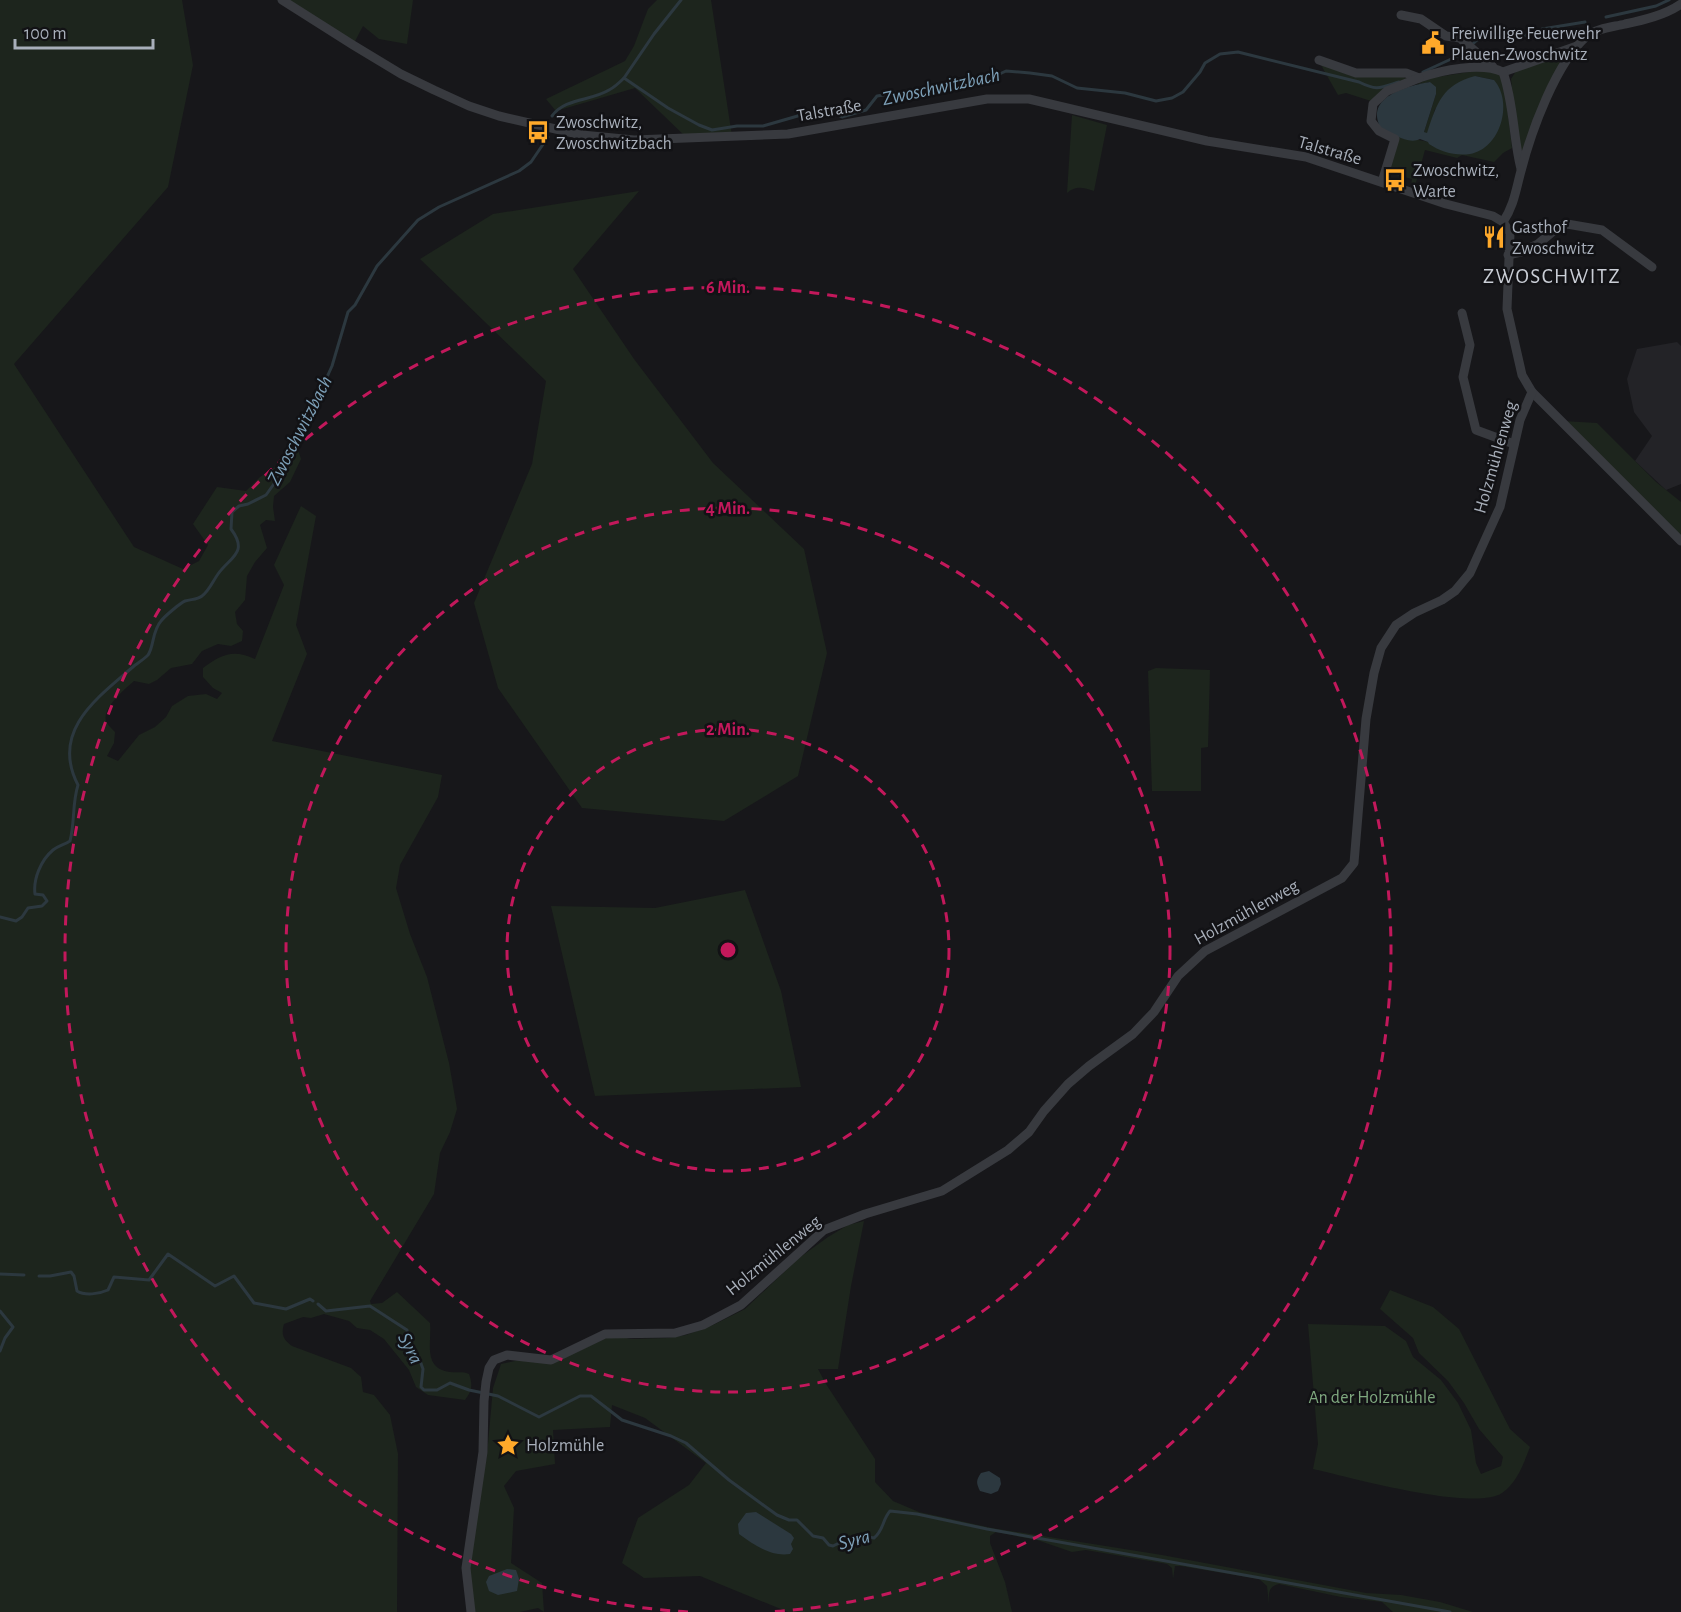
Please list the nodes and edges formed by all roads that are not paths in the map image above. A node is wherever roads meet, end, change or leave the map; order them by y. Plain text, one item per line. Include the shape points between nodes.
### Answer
1 (282, 0) edge
2 (1681, 4) edge
3 (1401, 15) dead end
4 (1577, 46) junction
5 (1319, 60) dead end
6 (1493, 68) junction
7 (1503, 72) junction
8 (1419, 78) junction
9 (1521, 170) junction
10 (1382, 182) junction
11 (1503, 222) junction
12 (1508, 255) junction
13 (1652, 267) dead end
14 (1462, 313) dead end
15 (1532, 392) junction
16 (1514, 444) junction
17 (1681, 540) edge
18 (471, 1612) edge

1 - 10 street, Talstraße via 363,51 469,106 582,135 634,140 788,134 987,99 1029,99 1207,141 1306,157
2 - 4 street via 1650,18 1601,29
3 - 6 street via 1421,19 1446,36 1460,38
4 - 7 street
4 - 9 street via 1553,83
5 - 8 street via 1356,73 1406,73
6 - 7 street
6 - 8 street via 1466,68
7 - 9 street via 1510,93
8 - 10 street via 1387,91 1373,104 1371,121 1395,139
9 - 11 street via 1514,204
10 - 11 street, Talstraße
11 - 12 street via 1510,233
12 - 13 street via 1538,244 1567,224 1602,230
12 - 15 street via 1507,309 1522,375
14 - 16 street via 1470,345 1463,377 1476,430
15 - 16 street, Holzmühlenweg
15 - 17 street
16 - 18 street, Holzmühlenweg via 1500,507 1470,573 1455,591 1396,625 1381,648 1366,719 1354,863 1342,878 1205,951 1178,976 1154,1012 1133,1034 1068,1084 1029,1132 1008,1150 942,1191 824,1230 741,1305 703,1325 675,1333 605,1334 551,1360 517,1355 494,1360 486,1382 483,1452 466,1568

